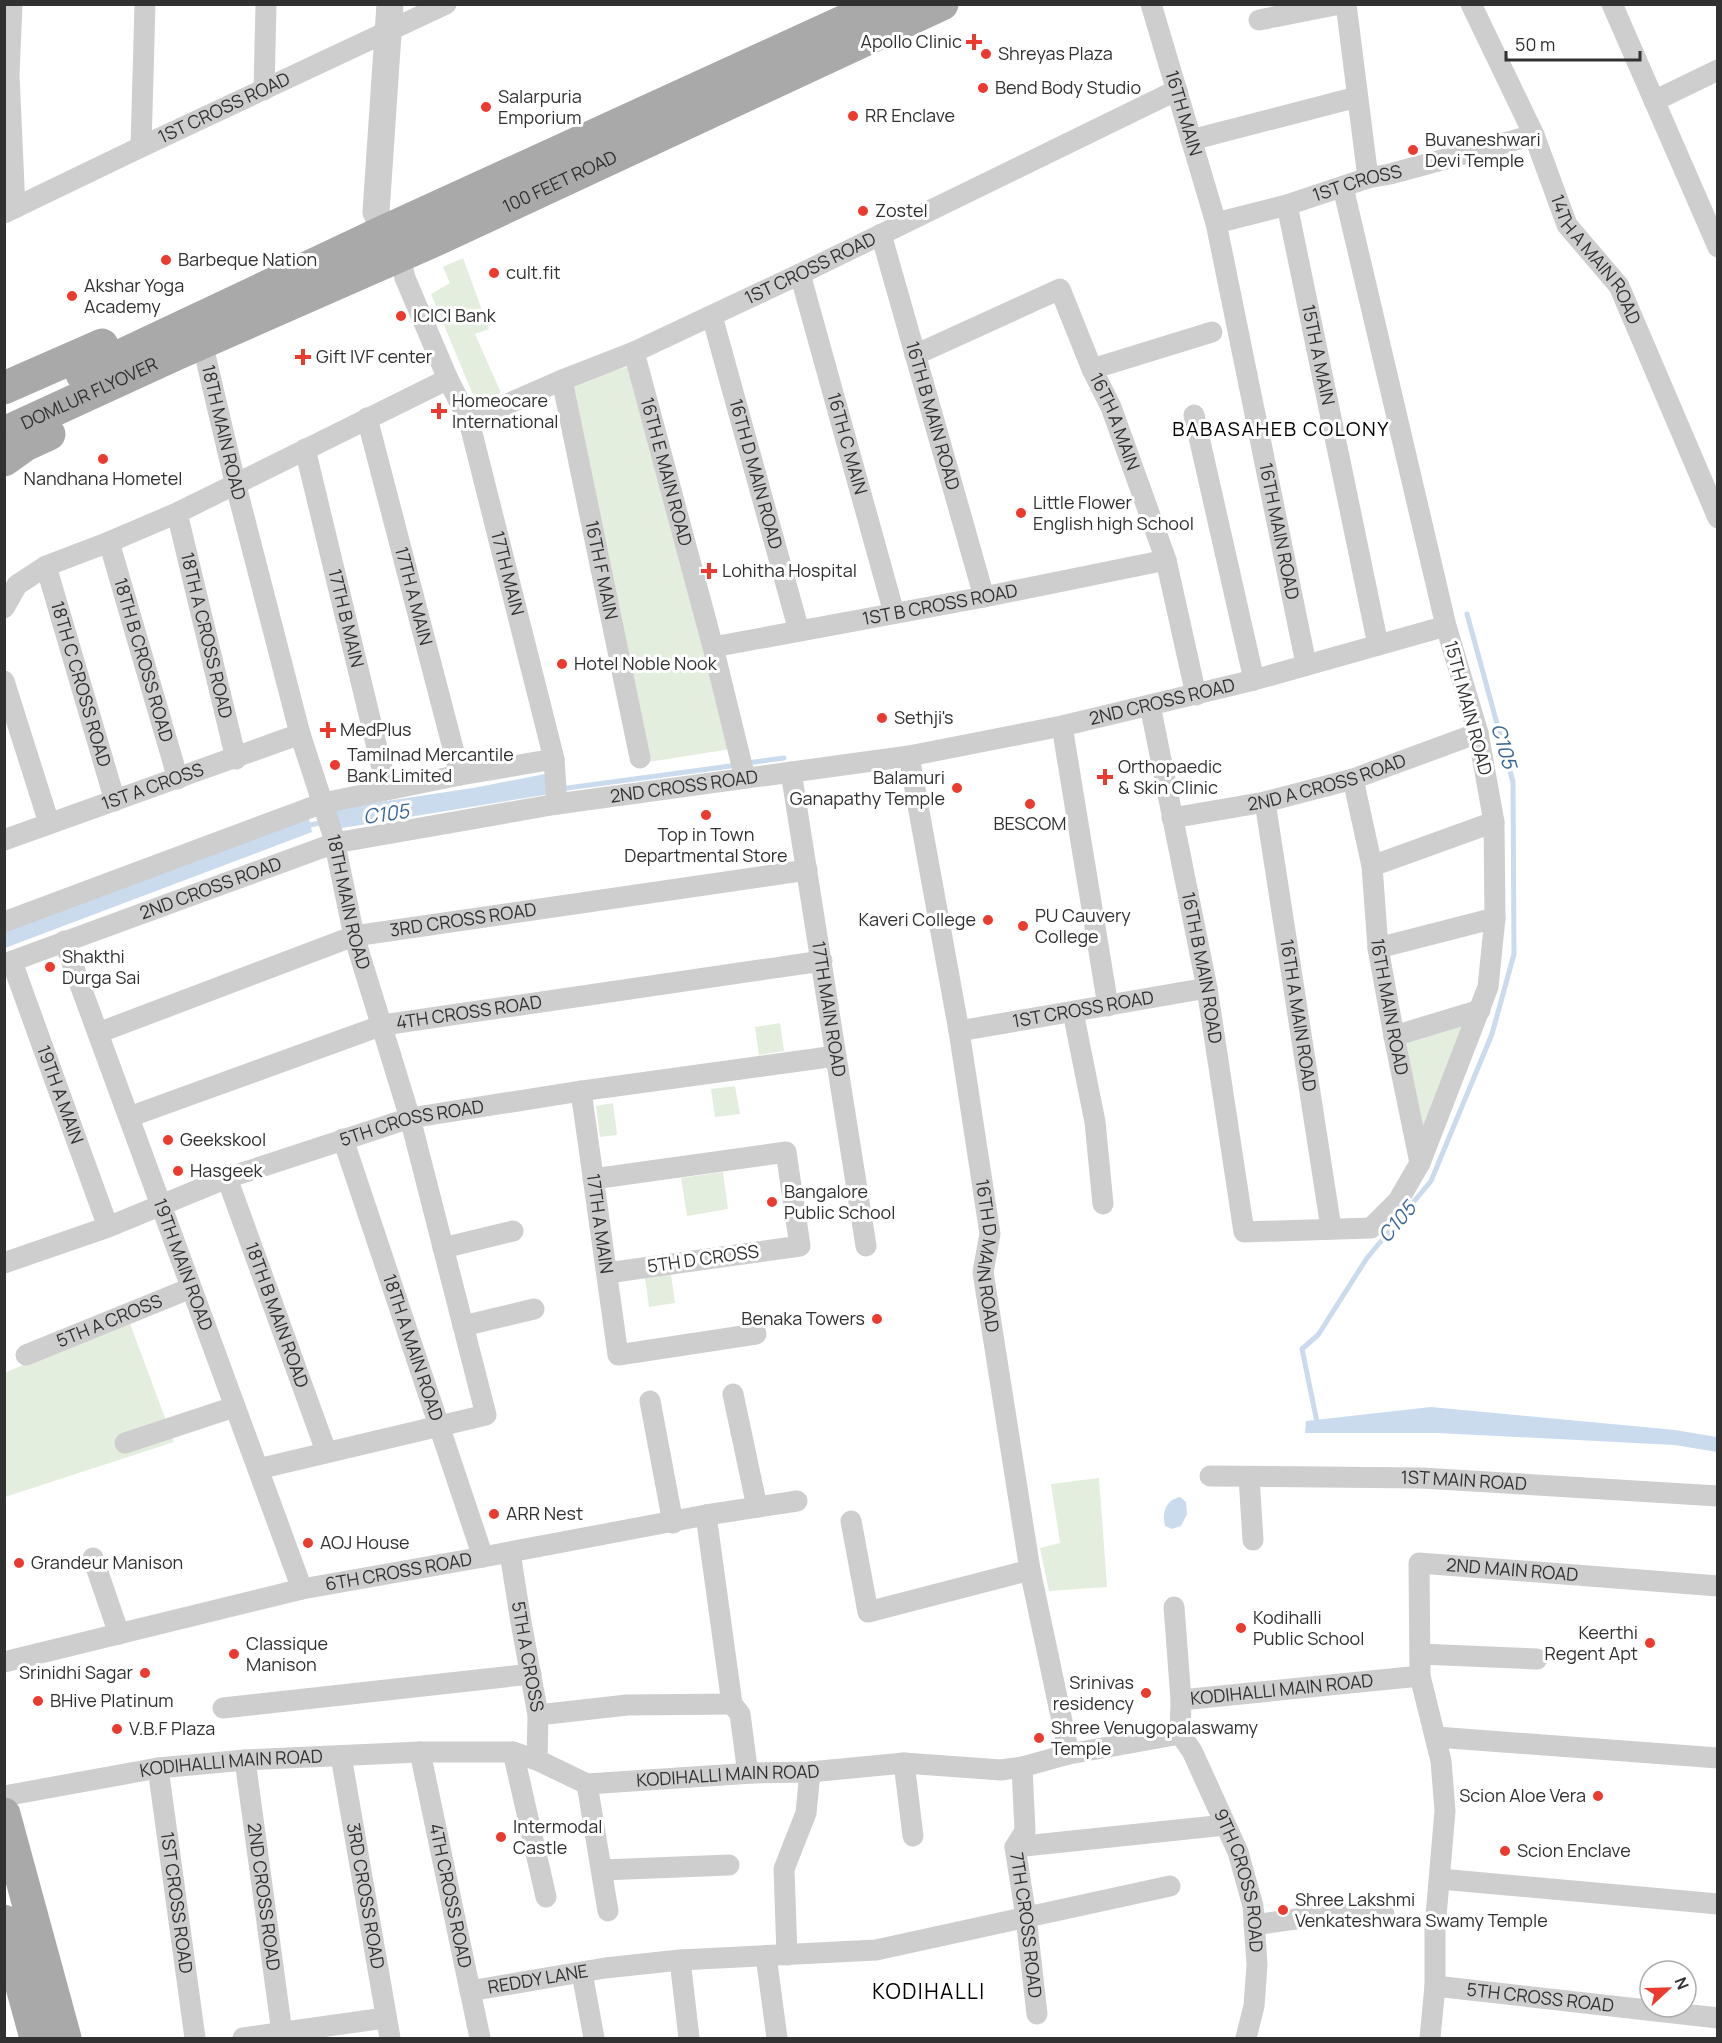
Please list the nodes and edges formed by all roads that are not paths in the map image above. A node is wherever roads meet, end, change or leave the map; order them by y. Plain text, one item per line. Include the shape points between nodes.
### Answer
1 (12, 4) edge
2 (145, 4) edge
3 (266, 4) edge
4 (446, 4) edge
5 (882, 4) edge
6 (942, 4) edge
7 (1151, 4) edge
8 (1340, 4) edge
9 (1346, 4) edge
10 (1471, 4) edge
11 (1612, 4) edge
12 (396, 16) edge
13 (1259, 20) dead end
14 (1718, 70) edge
15 (264, 90) junction
16 (1177, 90) junction
17 (1357, 97) junction
18 (1654, 101) junction
19 (1534, 135) junction
20 (1191, 140) junction
21 (141, 147) junction
22 (1368, 178) junction
23 (1343, 187) junction
24 (1287, 205) junction
25 (10, 211) edge
26 (1216, 223) junction
27 (881, 234) junction
28 (400, 247) junction
29 (1718, 247) edge
30 (800, 274) junction
31 (712, 316) junction
32 (1212, 332) dead end
33 (182, 343) junction
34 (634, 352) junction
35 (915, 355) junction
36 (1092, 369) junction
37 (448, 379) junction
38 (562, 380) junction
39 (4, 388) edge
40 (1194, 415) dead end
41 (367, 418) junction
42 (469, 421) junction
43 (5, 434) edge
44 (304, 448) junction
45 (235, 482) junction
46 (177, 513) junction
47 (1718, 518) edge
48 (109, 542) junction
49 (1166, 560) junction
50 (46, 566) junction
51 (984, 597) junction
52 (4, 608) edge
53 (894, 613) junction
54 (1446, 626) junction
55 (799, 631) junction
56 (1378, 645) junction
57 (713, 647) junction
58 (1306, 664) junction
59 (1254, 680) junction
60 (4, 681) edge
61 (1196, 695) junction
62 (1150, 705) junction
63 (1062, 726) junction
64 (1478, 733) junction
65 (300, 734) junction
66 (909, 756) junction
67 (640, 758) dead end
68 (236, 759) junction
69 (741, 764) junction
70 (555, 765) junction
71 (791, 772) junction
72 (460, 775) junction
73 (178, 779) junction
74 (1353, 779) junction
75 (387, 789) junction
76 (557, 799) junction
77 (115, 801) junction
78 (1265, 802) junction
79 (324, 805) junction
80 (1172, 818) junction
81 (1494, 822) junction
82 (49, 824) junction
83 (334, 839) junction
84 (4, 840) edge
85 (1372, 866) junction
86 (807, 870) junction
87 (1495, 918) junction
88 (4, 922) edge
89 (354, 936) junction
90 (64, 941) junction
91 (1378, 948) junction
92 (822, 961) junction
93 (8, 963) edge
94 (1208, 988) junction
95 (1108, 1006) junction
96 (1480, 1010) junction
97 (1073, 1012) junction
98 (383, 1025) junction
99 (959, 1031) junction
100 (98, 1033) junction
101 (1394, 1036) junction
102 (836, 1056) junction
103 (582, 1091) junction
104 (129, 1118) junction
105 (410, 1118) junction
106 (343, 1139) junction
107 (1420, 1163) junction
108 (227, 1178) junction
109 (593, 1179) junction
110 (160, 1204) junction
111 (1103, 1204) dead end
112 (108, 1227) junction
113 (1331, 1228) junction
114 (513, 1231) dead end
115 (1244, 1232) joint
116 (866, 1246) dead end
117 (443, 1248) junction
118 (4, 1263) edge
119 (607, 1273) junction
120 (191, 1288) junction
121 (534, 1310) dead end
122 (463, 1326) junction
123 (756, 1334) dead end
124 (26, 1355) dead end
125 (733, 1394) dead end
126 (650, 1401) dead end
127 (234, 1407) junction
128 (439, 1424) junction
129 (125, 1443) dead end
130 (326, 1451) junction
131 (258, 1468) junction
132 (1210, 1476) dead end
133 (1249, 1477) junction
134 (1718, 1496) edge
135 (797, 1501) dead end
136 (757, 1507) junction
137 (706, 1515) junction
138 (851, 1521) dead end
139 (674, 1523) junction
140 (1253, 1540) dead end
141 (510, 1552) junction
142 (483, 1557) junction
143 (93, 1558) dead end
144 (1030, 1570) junction
145 (1718, 1586) edge
146 (302, 1588) junction
147 (1174, 1607) dead end
148 (119, 1634) junction
149 (1420, 1654) junction
150 (1537, 1659) dead end
151 (4, 1662) edge
152 (531, 1674) junction
153 (1420, 1676) junction
154 (1181, 1700) junction
155 (732, 1704) junction
156 (223, 1708) dead end
157 (538, 1715) junction
158 (1180, 1734) junction
159 (1436, 1737) junction
160 (420, 1752) junction
161 (513, 1752) junction
162 (1069, 1754) junction
163 (341, 1756) junction
164 (1718, 1758) edge
165 (245, 1760) junction
166 (537, 1760) junction
167 (904, 1763) junction
168 (1022, 1767) junction
169 (158, 1768) junction
170 (810, 1772) junction
171 (753, 1773) junction
172 (586, 1784) junction
173 (4, 1796) edge
174 (4, 1814) edge
175 (1225, 1825) junction
176 (914, 1836) dead end
177 (1015, 1846) junction
178 (729, 1865) dead end
179 (602, 1870) junction
180 (1440, 1879) junction
181 (1170, 1886) dead end
182 (546, 1897) dead end
183 (1718, 1904) edge
184 (608, 1911) dead end
185 (1384, 1914) dead end
186 (1026, 1917) junction
187 (4, 1921) edge
188 (1254, 1925) junction
189 (777, 1956) junction
190 (680, 1960) junction
191 (582, 1973) junction
192 (1435, 1986) junction
193 (470, 1991) junction
194 (1037, 2014) dead end
195 (385, 2018) junction
196 (1718, 2018) edge
197 (282, 2033) junction
198 (36, 2038) edge
199 (65, 2038) edge
200 (195, 2038) edge
201 (243, 2038) edge
202 (390, 2038) edge
203 (480, 2038) edge
204 (594, 2038) edge
205 (689, 2038) edge
206 (777, 2038) edge
207 (1246, 2038) edge
208 (1430, 2038) edge

1 - 25 street
2 - 21 street
3 - 15 street
4 - 12 street, 1ST CROSS ROAD
5 - 28 main road, 100 FEET ROAD
6 - 28 main road, 100 FEET ROAD
7 - 16 street, 16TH MAIN
8 - 13 street
9 - 17 street
10 - 19 street, 14TH A MAIN ROAD
11 - 18 street
12 - 15 street, 1ST CROSS ROAD
12 - 28 street via 376,212
14 - 18 street
15 - 21 street, 1ST CROSS ROAD
16 - 20 street, 16TH MAIN
16 - 27 street, 1ST CROSS ROAD
17 - 20 street
17 - 22 street
18 - 29 street
19 - 22 street, 1ST CROSS
19 - 47 street, 14TH A MAIN ROAD via 1567,225 1619,286
20 - 26 street, 16TH MAIN
21 - 25 street, 1ST CROSS ROAD
22 - 23 street, 1ST CROSS
23 - 24 street, 1ST CROSS
23 - 54 street, 15TH MAIN ROAD
24 - 26 street, 1ST CROSS
24 - 56 street, 15TH A MAIN
26 - 58 street, 16TH MAIN ROAD
27 - 30 street, 1ST CROSS ROAD
27 - 35 street, 16TH B MAIN ROAD
28 - 33 main road, 100 FEET ROAD
28 - 37 street
30 - 31 street, 1ST CROSS ROAD
30 - 53 street, 16TH C MAIN
31 - 34 street, 1ST CROSS ROAD
31 - 55 street, 16TH D MAIN ROAD
32 - 36 street
33 - 39 main road via 135,331
33 - 43 main road, DOMLUR FLYOVER
33 - 45 street, 18TH MAIN ROAD
34 - 38 street, 1ST CROSS ROAD
34 - 57 street, 16TH E MAIN ROAD
35 - 36 street, 16TH A MAIN via 1060,290
35 - 51 street, 16TH B MAIN ROAD
36 - 49 street, 16TH A MAIN via 1111,407
37 - 41 street
37 - 42 street, 17TH MAIN
38 - 42 street, 1ST CROSS ROAD
38 - 67 street, 16TH F MAIN
40 - 59 street
41 - 44 street
41 - 72 street, 17TH A MAIN
42 - 70 street, 17TH MAIN
44 - 45 street
44 - 75 street, 17TH B MAIN
45 - 46 street
45 - 65 street, 18TH MAIN ROAD
46 - 48 street
46 - 68 street, 18TH A CROSS ROAD
48 - 50 street
48 - 73 street, 18TH B CROSS ROAD
49 - 51 street, 1ST B CROSS ROAD
49 - 61 street, 16TH A MAIN
50 - 52 street via 17,585
50 - 77 street, 18TH C CROSS ROAD
51 - 53 street, 1ST B CROSS ROAD
53 - 55 street, 1ST B CROSS ROAD
54 - 56 street, 2ND CROSS ROAD
54 - 64 street, 15TH MAIN ROAD
55 - 57 street, 1ST B CROSS ROAD
56 - 58 street, 2ND CROSS ROAD
57 - 69 street, 16TH E MAIN ROAD
58 - 59 street, 2ND CROSS ROAD
59 - 61 street, 2ND CROSS ROAD
60 - 82 street
61 - 62 street, 2ND CROSS ROAD
62 - 63 street, 2ND CROSS ROAD
62 - 80 street, 16TH B MAIN ROAD
63 - 66 street, 2ND CROSS ROAD
63 - 95 street
64 - 74 street, 2ND A CROSS ROAD
64 - 81 street, 15TH MAIN ROAD
65 - 68 street, 1ST A CROSS
65 - 79 street, 18TH MAIN ROAD
66 - 71 street, 2ND CROSS ROAD
66 - 99 street, 16TH D MAIN ROAD
68 - 73 street, 1ST A CROSS
69 - 71 street, 2ND CROSS ROAD
69 - 76 street, 2ND CROSS ROAD
70 - 72 street
70 - 76 street
71 - 86 street, 17TH MAIN ROAD
72 - 75 street
73 - 77 street, 1ST A CROSS
74 - 78 street, 2ND A CROSS ROAD
74 - 85 street, 16TH MAIN ROAD
75 - 79 street
76 - 83 street, 2ND CROSS ROAD
77 - 82 street, 1ST A CROSS
78 - 80 street, 2ND A CROSS ROAD
78 - 113 street, 16TH A MAIN ROAD
79 - 83 street, 18TH MAIN ROAD
79 - 88 street
80 - 94 street, 16TH B MAIN ROAD
81 - 85 street
81 - 87 street, 15TH MAIN ROAD
82 - 84 street, 1ST A CROSS
83 - 89 street, 18TH MAIN ROAD
83 - 90 street, 2ND CROSS ROAD
85 - 91 street, 16TH MAIN ROAD
86 - 89 street, 3RD CROSS ROAD
86 - 92 street, 17TH MAIN ROAD
87 - 91 street
87 - 96 street, 15TH MAIN ROAD via 1488,987
89 - 98 street, 18TH MAIN ROAD
89 - 100 street, 3RD CROSS ROAD
90 - 93 street, 2ND CROSS ROAD
90 - 100 street, 19TH MAIN ROAD
91 - 101 street, 16TH MAIN ROAD
92 - 98 street, 4TH CROSS ROAD
92 - 102 street, 17TH MAIN ROAD
93 - 112 street, 19TH A MAIN
94 - 95 street, 1ST CROSS ROAD
94 - 115 street, 16TH B MAIN ROAD
95 - 97 street, 1ST CROSS ROAD
96 - 101 street
96 - 107 street, 15TH MAIN ROAD
97 - 99 street, 1ST CROSS ROAD
97 - 111 street via 1095,1122
98 - 104 street, 4TH CROSS ROAD
98 - 105 street, 18TH MAIN ROAD
99 - 144 street, 16TH D MAIN ROAD via 990,1234 983,1272
100 - 104 street, 19TH MAIN ROAD
101 - 107 street, 16TH MAIN ROAD
102 - 103 street, 5TH CROSS ROAD
102 - 116 street, 17TH MAIN ROAD
103 - 105 street, 5TH CROSS ROAD
103 - 109 street, 17TH A MAIN
104 - 110 street, 19TH MAIN ROAD
105 - 106 street, 5TH CROSS ROAD
105 - 117 street, 18TH MAIN ROAD
106 - 108 street, 5TH CROSS ROAD
106 - 128 street, 18TH A MAIN ROAD
107 - 113 street, 15TH MAIN ROAD via 1398,1201 1371,1227
108 - 110 street, 5TH CROSS ROAD
108 - 130 street, 18TH B MAIN ROAD
109 - 119 street, 17TH A MAIN
109 - 119 street, 5TH D CROSS via 786,1152 800,1246
110 - 112 street, 5TH CROSS ROAD
110 - 120 street, 19TH MAIN ROAD
112 - 118 street, 5TH CROSS ROAD
113 - 115 street, 15TH MAIN ROAD
114 - 117 street
117 - 122 street, 18TH MAIN ROAD
119 - 123 street, 17TH A MAIN via 618,1355
120 - 124 street, 5TH A CROSS
120 - 127 street, 19TH MAIN ROAD
121 - 122 street
122 - 128 street, 18TH MAIN ROAD via 486,1415
125 - 136 street
126 - 139 street
127 - 129 street
127 - 131 street, 19TH MAIN ROAD
128 - 130 street
128 - 142 street, 18TH A MAIN ROAD
130 - 131 street
131 - 146 street, 19TH MAIN ROAD
132 - 133 street, 1ST MAIN ROAD
133 - 134 street, 1ST MAIN ROAD via 1422,1478
133 - 140 street
135 - 136 street, 6TH CROSS ROAD
136 - 137 street, 6TH CROSS ROAD
137 - 139 street, 6TH CROSS ROAD
137 - 155 street
138 - 144 street via 868,1612
139 - 141 street, 6TH CROSS ROAD
141 - 142 street, 6TH CROSS ROAD
141 - 152 street, 5TH A CROSS
142 - 146 street, 6TH CROSS ROAD
143 - 148 street
144 - 162 street, 16TH D MAIN ROAD
145 - 149 street, 2ND MAIN ROAD via 1419,1563
146 - 148 street, 6TH CROSS ROAD
147 - 154 street
148 - 151 street, 6TH CROSS ROAD
149 - 150 street
149 - 153 street, 2ND MAIN ROAD
152 - 156 street
152 - 157 street, 5TH A CROSS
153 - 154 street, KODIHALLI MAIN ROAD
153 - 159 street, 2ND MAIN ROAD
154 - 158 street, KODIHALLI MAIN ROAD
155 - 157 street via 627,1704
155 - 171 street via 740,1714 747,1767
157 - 166 street, 5TH A CROSS
158 - 162 street, KODIHALLI MAIN ROAD
158 - 175 street, 9TH CROSS ROAD via 1192,1751
159 - 164 street
159 - 180 street, 2ND MAIN ROAD via 1445,1811
160 - 161 street, KODIHALLI MAIN ROAD
160 - 163 street, KODIHALLI MAIN ROAD
160 - 193 street, 4TH CROSS ROAD
161 - 166 street, KODIHALLI MAIN ROAD
161 - 182 street
162 - 168 street, KODIHALLI MAIN ROAD
163 - 165 street, KODIHALLI MAIN ROAD
163 - 195 street, 3RD CROSS ROAD
165 - 169 street, KODIHALLI MAIN ROAD
165 - 197 street, 2ND CROSS ROAD
166 - 172 street, KODIHALLI MAIN ROAD
167 - 168 street, KODIHALLI MAIN ROAD via 1001,1770
167 - 170 street, KODIHALLI MAIN ROAD
167 - 176 street
168 - 177 street, 7TH CROSS ROAD via 1025,1831
169 - 173 street, KODIHALLI MAIN ROAD
169 - 200 street, 1ST CROSS ROAD
170 - 171 street, KODIHALLI MAIN ROAD
170 - 189 street via 806,1813 784,1869
171 - 172 street, KODIHALLI MAIN ROAD
172 - 179 street
174 - 199 main road
175 - 177 street
175 - 188 street, 9TH CROSS ROAD via 1238,1852
177 - 186 street, 7TH CROSS ROAD
178 - 179 street
179 - 184 street
180 - 183 street
180 - 192 street, 2ND MAIN ROAD
181 - 186 street, REDDY LANE
185 - 188 street via 1331,1914
186 - 189 street, REDDY LANE via 876,1950
186 - 194 street, 7TH CROSS ROAD
187 - 198 main road
188 - 207 street, 9TH CROSS ROAD via 1257,1965 1254,2006
189 - 190 street, REDDY LANE
189 - 206 street
190 - 191 street, REDDY LANE
190 - 205 street
191 - 193 street, REDDY LANE
191 - 204 street
192 - 196 street, 5TH CROSS ROAD
192 - 208 street, 2ND MAIN ROAD
193 - 203 street, 4TH CROSS ROAD
195 - 197 street
195 - 202 street, 3RD CROSS ROAD
197 - 201 street

